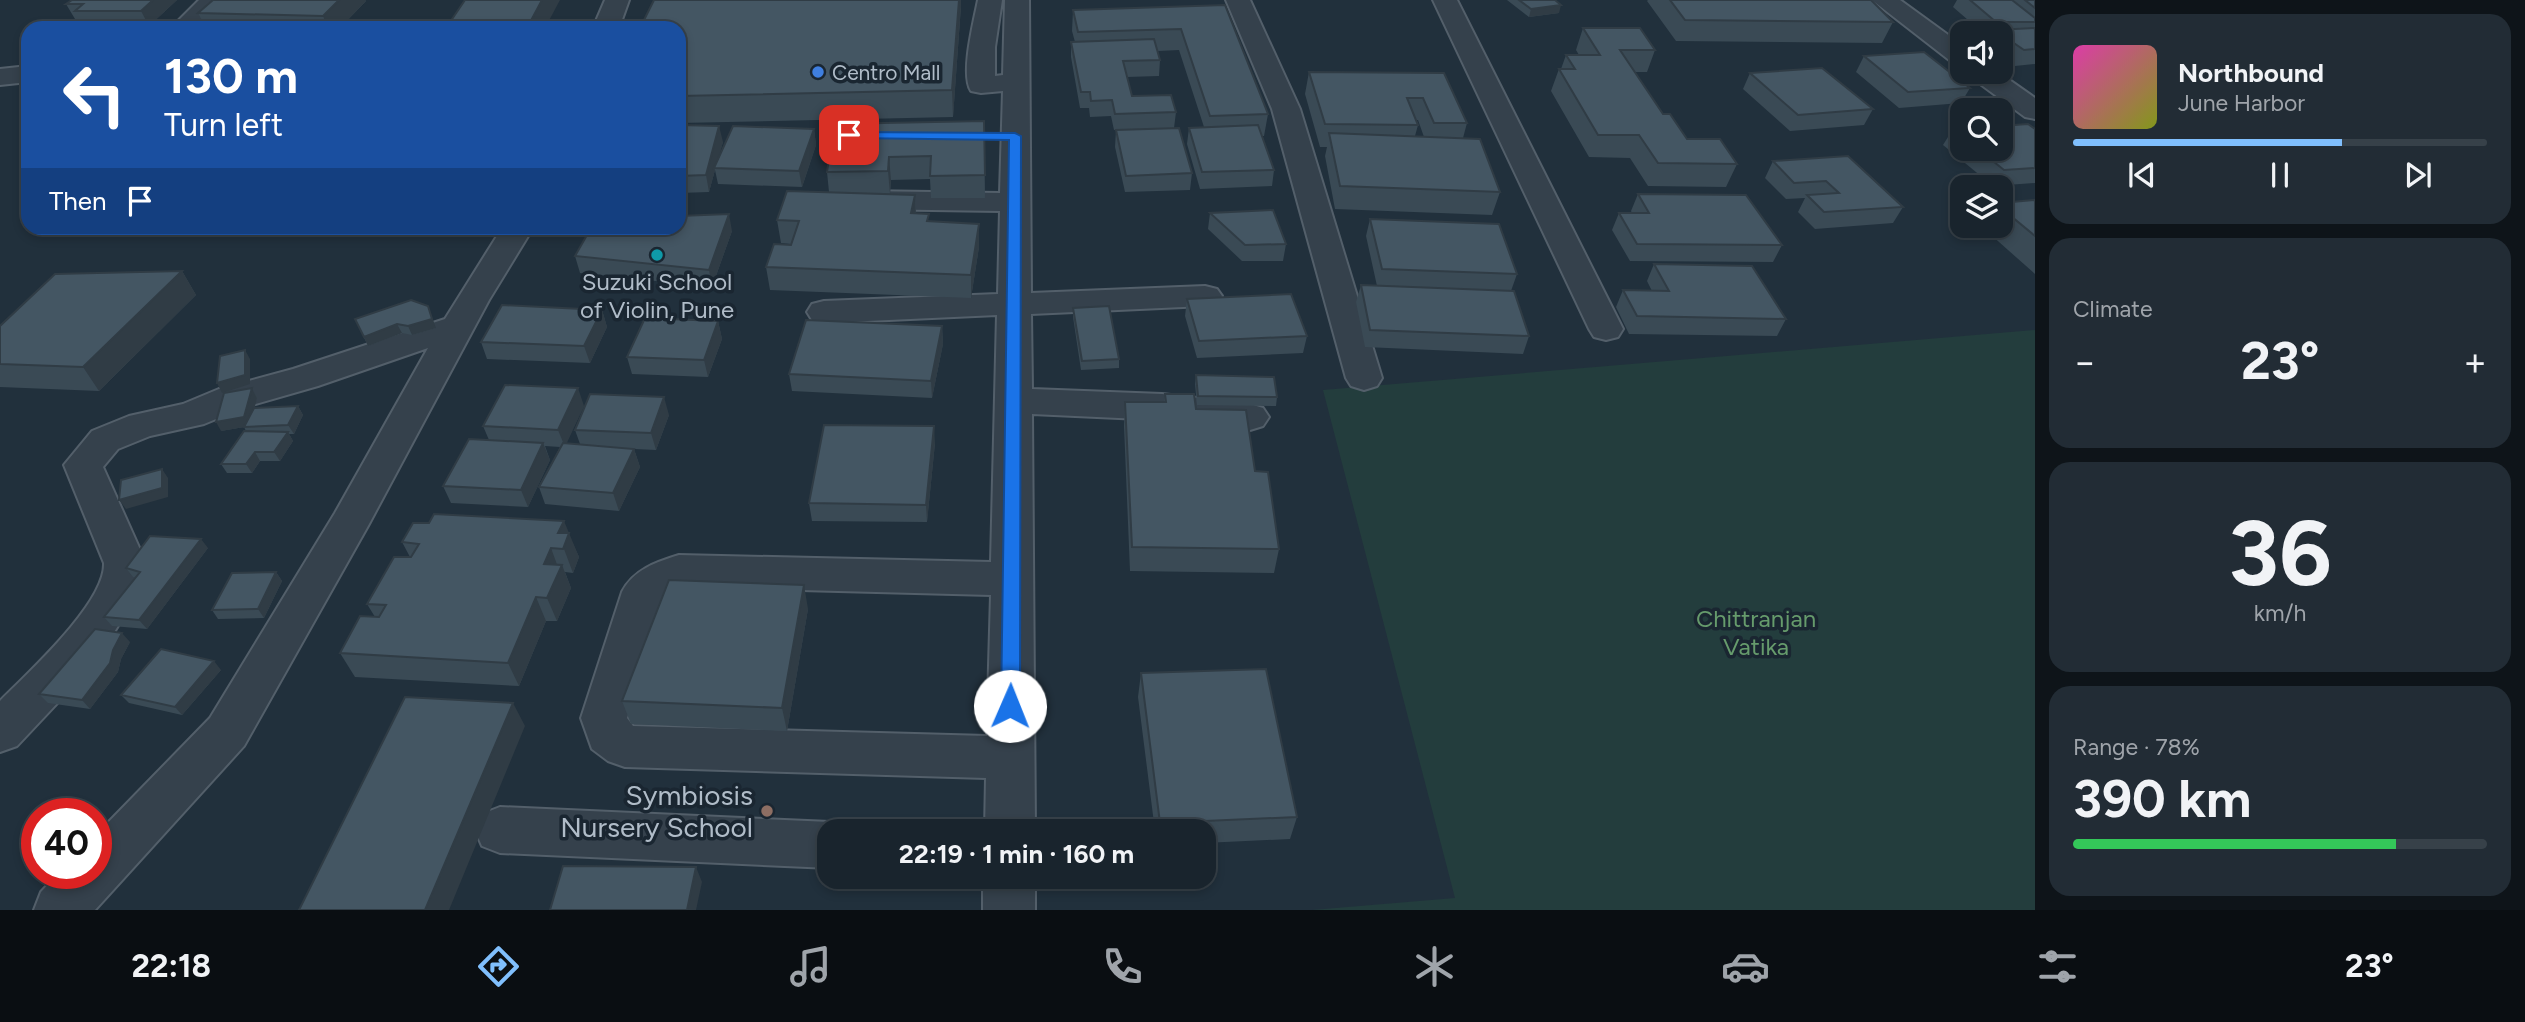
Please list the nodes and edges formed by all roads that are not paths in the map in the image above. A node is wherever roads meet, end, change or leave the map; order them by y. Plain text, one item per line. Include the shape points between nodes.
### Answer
1 (213, 0) edge
2 (595, 0) edge
3 (617, 0) edge
4 (990, 0) edge
5 (1017, 0) edge
6 (1238, 0) edge
7 (1445, 0) edge
8 (1884, 0) edge
9 (191, 21) edge
10 (588, 21) edge
11 (609, 21) edge
12 (1950, 48) edge
13 (21, 75) edge
14 (0, 77) edge
15 (1016, 82) junction
16 (1998, 84) edge
17 (2035, 111) edge
18 (848, 200) edge
19 (1015, 202) junction
20 (513, 235) edge
21 (1205, 296) edge
22 (1014, 306) junction
23 (824, 312) dead end
24 (458, 326) junction
25 (1606, 329) dead end
26 (1364, 379) dead end
27 (1014, 401) junction
28 (1250, 417) edge
29 (1012, 579) junction
30 (0, 732) edge
31 (1010, 758) junction
32 (1010, 819) edge
33 (500, 830) dead end
34 (817, 844) edge
35 (112, 854) edge
36 (79, 889) edge
37 (1009, 889) edge
38 (60, 910) edge
39 (1009, 910) edge

1 - 9 street
2 - 10 street
3 - 11 street
4 - 15 street via 981,85
5 - 15 street
6 - 26 street via 1286,109
7 - 25 street
8 - 12 street
13 - 14 street
15 - 19 street via 1004,136
16 - 17 street
18 - 19 street
19 - 22 street
20 - 24 street
21 - 22 street
22 - 23 street
22 - 27 street
24 - 30 street via 105,440 83,466 125,563 126,579 79,650
24 - 35 street via 227,732
27 - 28 street via 1162,407
27 - 29 street
29 - 31 street
29 - 31 street via 679,571 643,592 604,718 609,735 625,746
31 - 32 street
33 - 34 street
36 - 38 street
37 - 39 street

